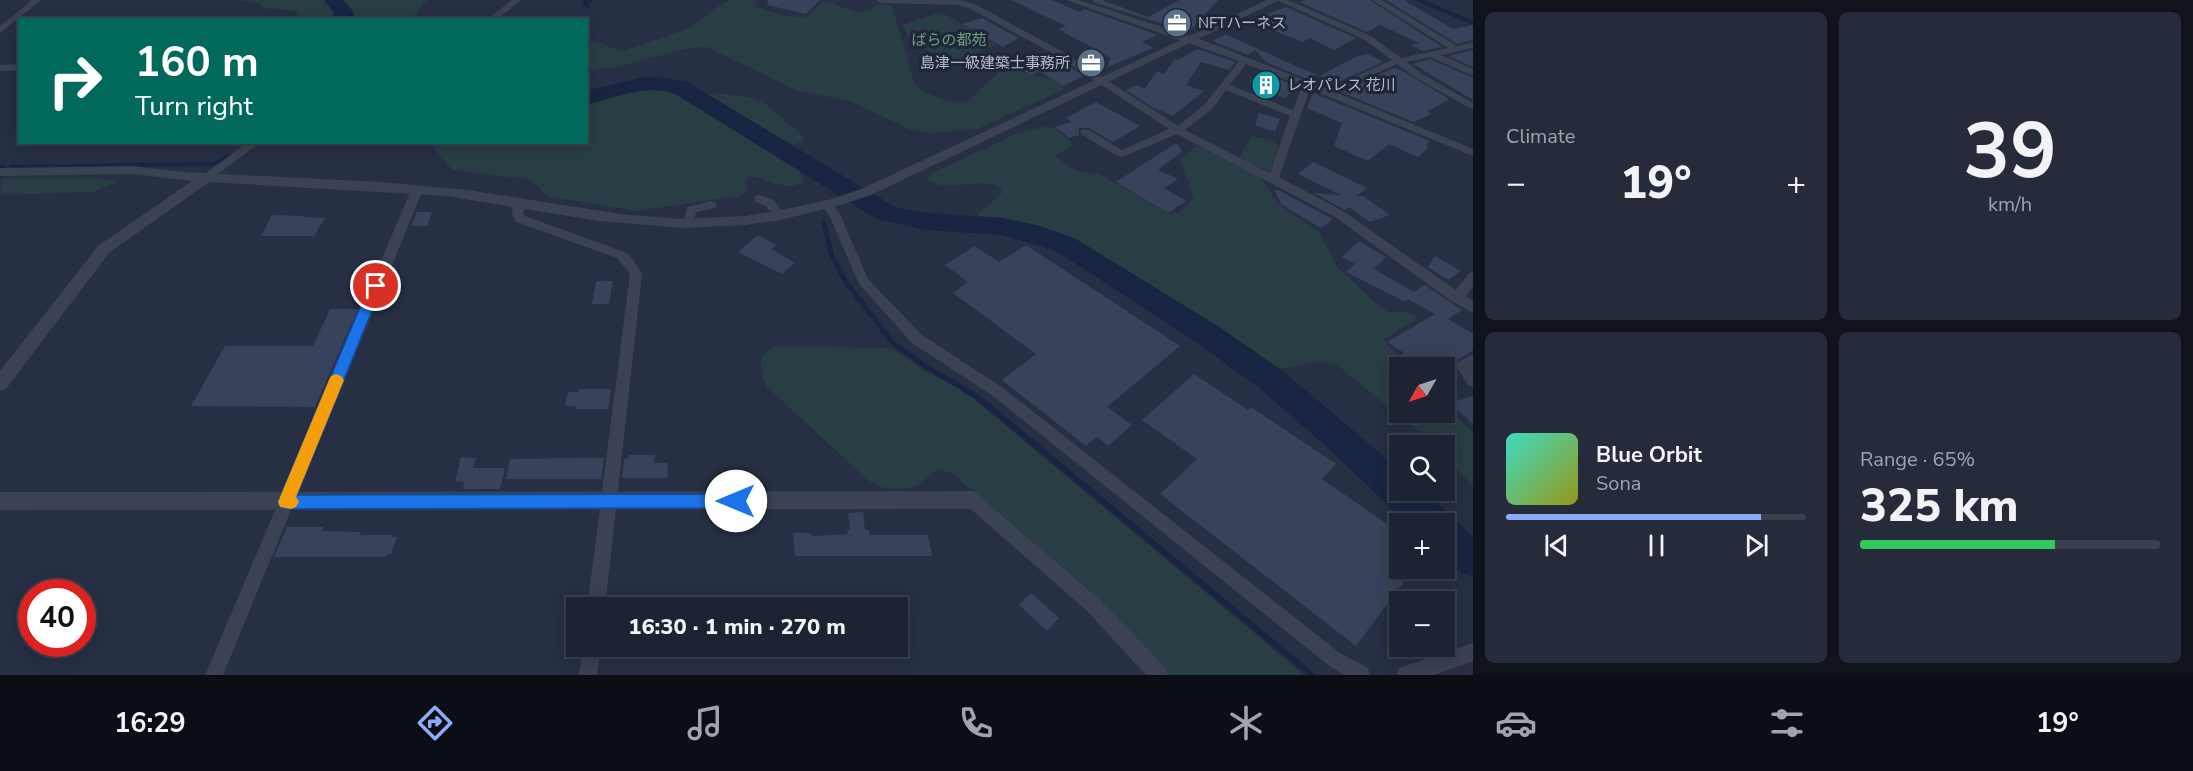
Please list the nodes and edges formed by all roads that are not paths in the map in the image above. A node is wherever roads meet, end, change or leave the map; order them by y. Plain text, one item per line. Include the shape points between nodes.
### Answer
1 (37, 0) edge
2 (517, 0) edge
3 (880, 0) edge
4 (1070, 0) edge
5 (1275, 0) edge
6 (1281, 0) edge
7 (1376, 0) edge
8 (973, 2) edge
9 (1083, 2) edge
10 (493, 18) edge
11 (0, 30) edge
12 (1194, 40) junction
13 (1473, 45) edge
14 (1456, 49) junction
15 (1431, 54) junction
16 (1245, 59) junction
17 (1399, 61) junction
18 (18, 67) edge
19 (0, 68) edge
20 (1473, 73) edge
21 (1103, 82) junction
22 (1310, 85) junction
23 (1224, 86) junction
24 (1328, 92) junction
25 (1473, 107) edge
26 (1296, 115) junction
27 (1177, 130) junction
28 (1085, 132) dead end
29 (253, 144) edge
30 (1473, 153) edge
31 (0, 172) edge
32 (207, 177) junction
33 (1271, 177) junction
34 (417, 190) junction
35 (759, 199) dead end
36 (521, 202) junction
37 (711, 205) dead end
38 (827, 205) junction
39 (779, 216) junction
40 (688, 224) junction
41 (1473, 276) edge
42 (1455, 297) junction
43 (1473, 308) edge
44 (1473, 359) edge
45 (1473, 381) edge
46 (0, 384) edge
47 (972, 500) joint
48 (0, 501) edge
49 (286, 502) junction
50 (610, 502) junction
51 (597, 597) edge
52 (1473, 652) edge
53 (590, 657) edge
54 (214, 675) edge
55 (588, 675) edge
56 (1159, 675) edge
57 (1361, 675) edge
58 (1406, 675) edge

1 - 11 street
2 - 10 street
3 - 8 street
4 - 9 street
5 - 12 street
6 - 17 street via 1357,32
7 - 14 street
8 - 21 street
9 - 12 street
12 - 16 street
12 - 21 street
13 - 14 street
14 - 15 street
15 - 17 street
15 - 20 street
16 - 22 street
16 - 23 street
17 - 24 street
17 - 25 street
18 - 19 street
21 - 27 street
21 - 38 street via 866,192
22 - 24 street
22 - 26 street via 1305,88
23 - 26 street
23 - 27 street via 1209,106
24 - 30 street
26 - 33 street via 1276,174
27 - 28 street via 1121,154
27 - 33 street
29 - 32 street
31 - 32 street via 140,171
32 - 34 street
32 - 46 street via 104,249
33 - 42 street via 1339,214
34 - 36 street
34 - 49 street
35 - 39 street via 770,203
36 - 40 street via 621,219
36 - 50 street via 519,219 621,255 636,274
37 - 40 street via 691,210
38 - 39 street
38 - 57 street via 863,281 918,339 998,392 1334,659
39 - 40 street
41 - 42 street
42 - 43 street
44 - 45 street via 1462,366
47 - 50 street
47 - 56 street via 1094,604
48 - 49 street
49 - 50 street
49 - 54 street
50 - 51 street
52 - 58 street
53 - 55 street

